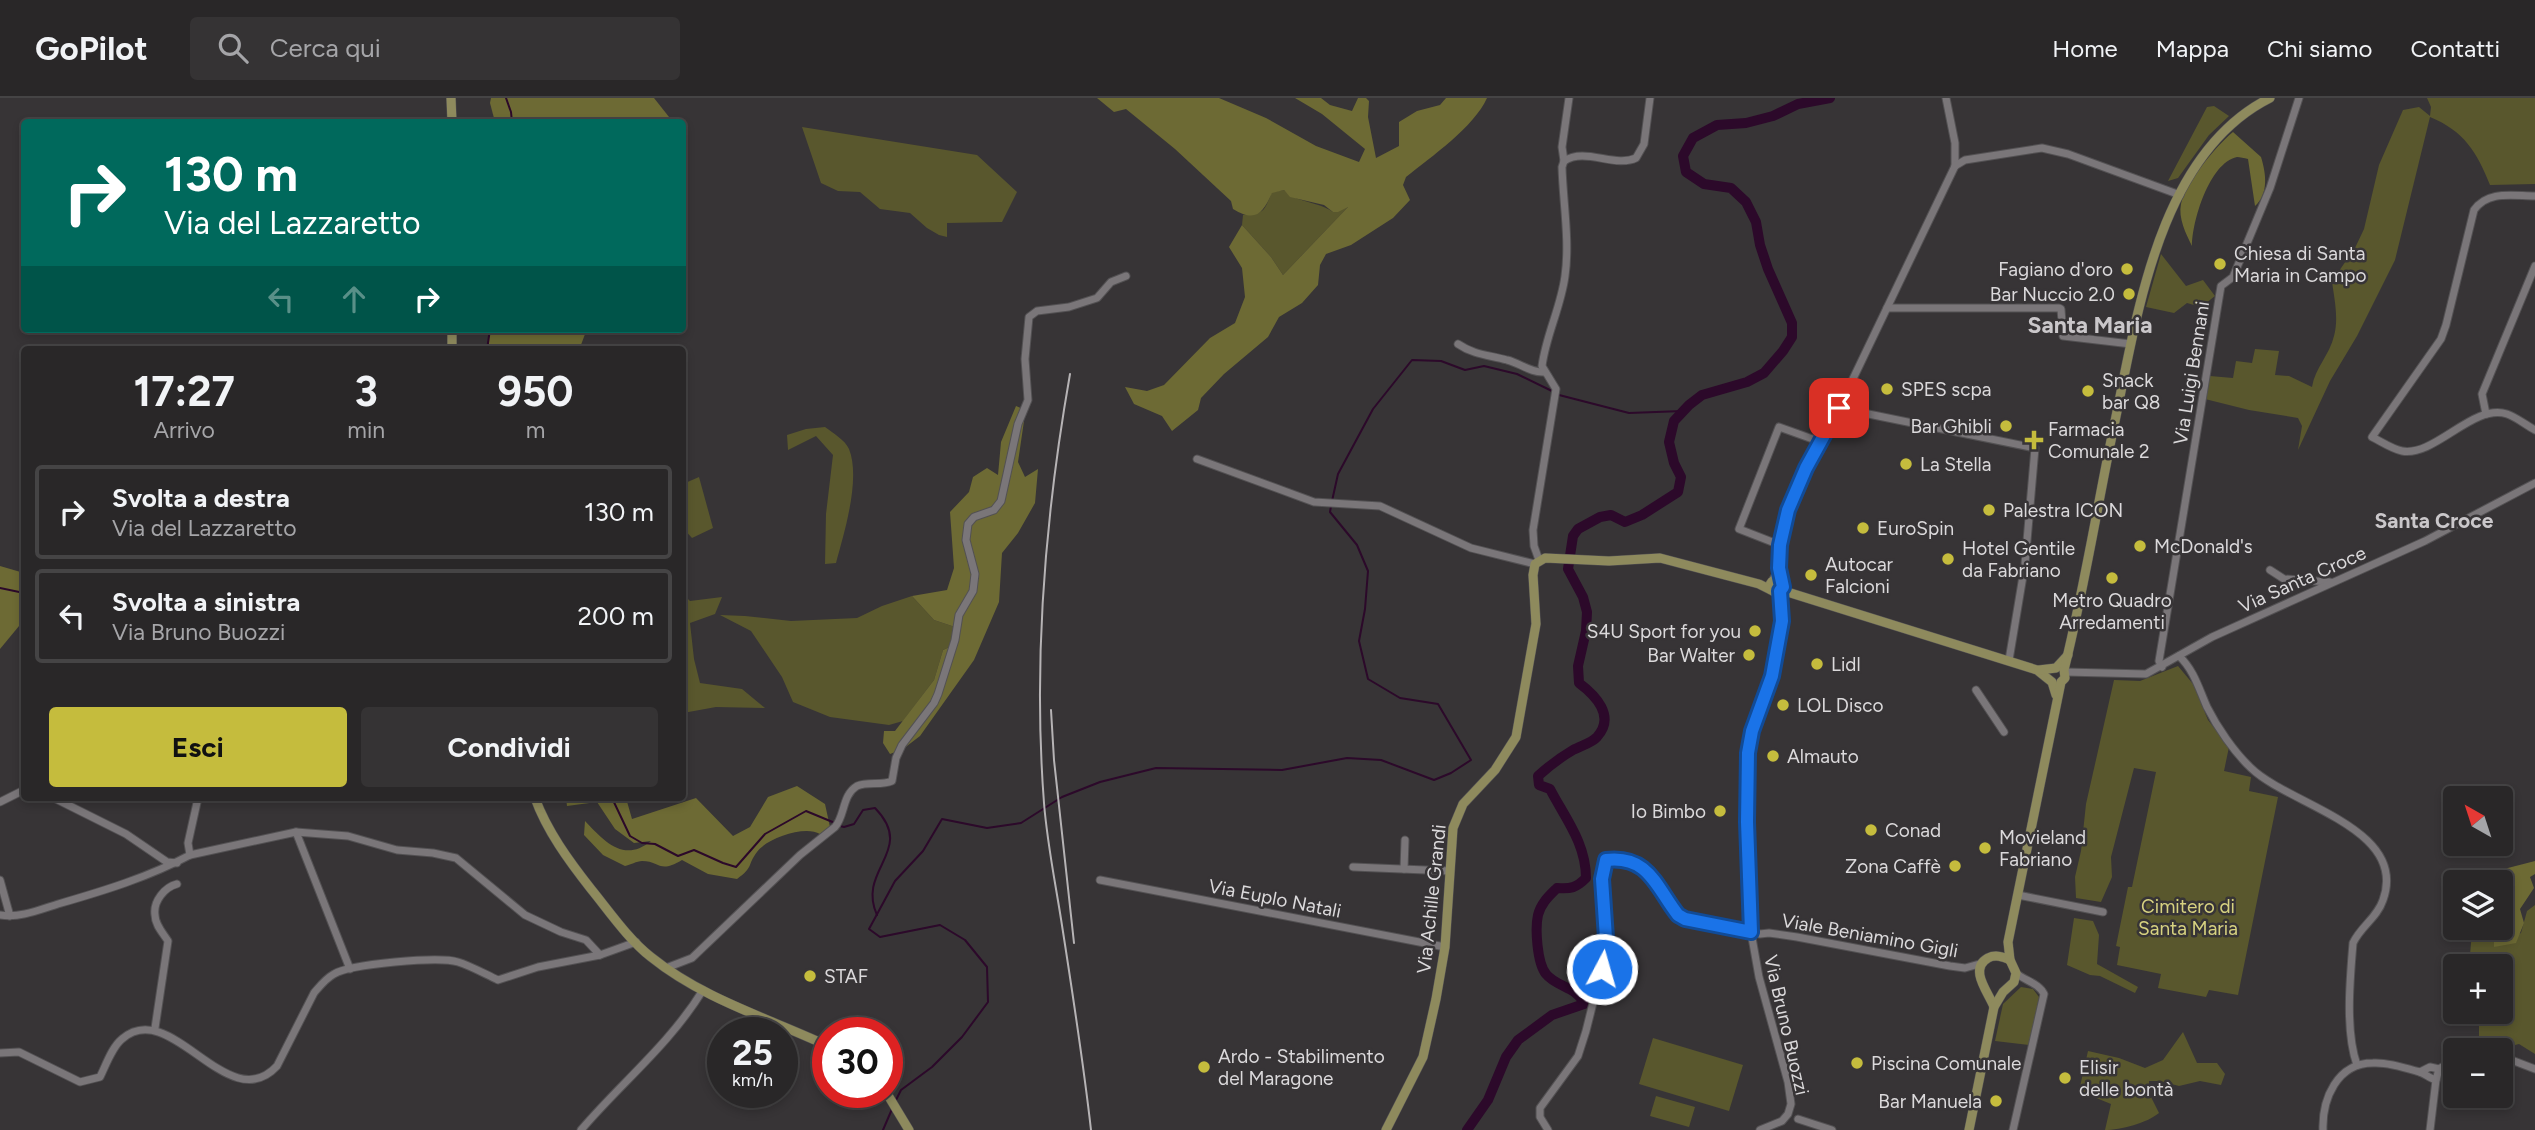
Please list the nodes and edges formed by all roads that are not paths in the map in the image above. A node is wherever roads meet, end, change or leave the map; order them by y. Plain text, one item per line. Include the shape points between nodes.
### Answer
1 (451, 98) edge
2 (1569, 98) edge
3 (1650, 98) edge
4 (1946, 98) edge
5 (2270, 98) edge
6 (2299, 98) edge
7 (452, 119) edge
8 (1955, 143) junction
9 (1965, 160) junction
10 (1564, 161) junction
11 (1955, 166) junction
12 (2180, 195) junction
13 (2535, 196) edge
14 (2535, 266) edge
15 (1126, 276) dead end
16 (1887, 308) junction
17 (1458, 344) dead end
18 (2131, 344) junction
19 (1544, 372) junction
20 (1839, 408) junction
21 (2486, 414) junction
22 (2535, 430) edge
23 (1821, 442) junction
24 (1197, 459) dead end
25 (2535, 484) edge
26 (1780, 545) junction
27 (1537, 562) junction
28 (2270, 570) dead end
29 (2332, 582) junction
30 (1776, 587) junction
31 (1799, 594) junction
32 (1782, 611) junction
33 (2179, 656) junction
34 (2009, 660) junction
35 (2162, 667) junction
36 (2058, 675) junction
37 (1976, 690) dead end
38 (2004, 732) dead end
39 (21, 792) edge
40 (60, 801) edge
41 (197, 801) edge
42 (536, 801) edge
43 (0, 802) edge
44 (296, 832) junction
45 (1405, 840) dead end
46 (190, 855) junction
47 (178, 863) junction
48 (1353, 867) dead end
49 (1404, 869) junction
50 (1450, 871) junction
51 (0, 880) edge
52 (1100, 880) dead end
53 (177, 884) dead end
54 (2018, 895) junction
55 (2103, 912) dead end
56 (0, 915) edge
57 (10, 916) junction
58 (1750, 923) junction
59 (1751, 932) junction
60 (1769, 933) junction
61 (636, 942) junction
62 (2008, 942) junction
63 (1445, 947) junction
64 (600, 955) junction
65 (1997, 956) junction
66 (2010, 961) junction
67 (1983, 963) junction
68 (666, 968) junction
69 (1965, 968) junction
70 (350, 969) junction
71 (1979, 978) junction
72 (2015, 978) junction
73 (703, 990) junction
74 (1987, 990) junction
75 (2003, 992) junction
76 (1994, 1007) junction
77 (155, 1028) junction
78 (812, 1039) edge
79 (0, 1053) edge
80 (2513, 1061) edge
81 (2357, 1065) junction
82 (2443, 1066) edge
83 (2439, 1069) junction
84 (2535, 1069) edge
85 (2420, 1072) junction
86 (2436, 1080) junction
87 (897, 1108) edge
88 (1798, 1119) dead end
89 (581, 1130) edge
90 (909, 1130) edge
91 (1386, 1130) edge
92 (1548, 1130) edge
93 (1760, 1130) edge
94 (1832, 1130) edge
95 (1969, 1130) edge
96 (2013, 1130) edge
97 (2323, 1130) edge
98 (2430, 1130) edge

1 - 7 main road
2 - 10 street
3 - 10 street via 1644,144 1636,158 1574,156
4 - 8 street
5 - 12 main road via 2237,120 2214,143
6 - 35 street, Via Luigi Bennani via 2270,188 2233,277 2221,286
8 - 9 street
8 - 11 street
9 - 11 street
9 - 12 street via 2042,148
10 - 19 street via 1565,276
11 - 16 street
12 - 18 main road via 2152,257
13 - 21 street via 2497,195 2474,210 2441,339 2372,438 2412,451
14 - 21 street via 2482,394
15 - 68 street via 1111,282 1097,298 1029,317 1028,400 1000,504 974,517 966,530 974,584 959,615 938,694 902,745 892,781 854,789 838,825 692,958
16 - 18 street via 2059,307 2063,336
16 - 20 street
17 - 19 street via 1476,354
18 - 36 main road via 2068,655
19 - 27 street via 1556,389 1533,530
20 - 23 street
20 - 34 street via 2035,448 2025,564
21 - 22 street via 2507,414
23 - 26 street via 1794,492
23 - 26 street via 1779,427 1739,529
24 - 27 street via 1320,504 1380,506 1471,548
25 - 29 street, Via Santa Croce via 2425,541
26 - 30 street
27 - 30 main road via 1660,558
27 - 50 main road, Via Achille Grandi via 1532,575 1536,624 1516,737 1463,804 1453,828
28 - 29 street via 2284,579
29 - 33 street, Via Santa Croce
30 - 31 main road
30 - 32 street
31 - 32 street via 1788,598
31 - 34 main road
32 - 58 street, Via Bruno Buozzi via 1772,676 1748,753
33 - 35 street, Via Santa Croce
33 - 81 street via 2192,672 2213,719 2248,766 2361,833 2386,868 2379,911 2353,943 2351,1026
34 - 36 main road
35 - 36 street, Via Santa Croce via 2137,675
36 - 54 main road via 2057,701
37 - 38 street
39 - 43 street
40 - 47 street via 125,833 167,862
41 - 46 street via 188,843
42 - 61 main road via 569,861
44 - 46 street
44 - 64 street via 348,836 397,850 456,858 525,915 586,940
44 - 70 street
45 - 49 street
46 - 47 street
47 - 57 street via 108,890
48 - 49 street
49 - 50 street
50 - 63 main road, Via Achille Grandi
51 - 57 street
52 - 63 street, Via Euplo Natali
53 - 77 street via 161,894 154,913 168,941
54 - 55 street
54 - 62 main road
56 - 57 street
58 - 59 street, Via Bruno Buozzi
58 - 60 street, Viale Beniamino Gigli
59 - 60 street, Viale Beniamino Gigli
59 - 92 street, Viale Beniamino Gigli via 1685,919 1643,867 1606,860 1602,879 1605,955 1578,1056 1540,1108
59 - 93 street, Via Bruno Buozzi via 1791,1104 1782,1121
60 - 69 street, Viale Beniamino Gigli
61 - 64 street
61 - 68 main road
62 - 65 main road
62 - 66 main road
63 - 91 main road, Via Achille Grandi via 1423,1056
64 - 70 street via 498,979 455,961 419,960
65 - 66 main road
65 - 67 main road
66 - 72 main road
67 - 69 street, Viale Beniamino Gigli
67 - 71 main road
68 - 73 main road
69 - 71 street, Viale Beniamino Gigli
70 - 77 street via 322,982 276,1066 257,1079 246,1080 217,1068
71 - 74 main road
72 - 75 main road
72 - 96 street via 2040,986 2044,994
73 - 78 main road
73 - 89 street via 666,1042
74 - 75 main road
74 - 76 main road
75 - 76 main road
76 - 95 main road
77 - 79 street via 136,1030 120,1040 100,1076 80,1082 19,1052
80 - 84 street
81 - 85 street via 2375,1062
81 - 97 street via 2332,1090 2324,1107
82 - 83 street
83 - 85 street
83 - 86 street
85 - 86 street
86 - 98 street
87 - 90 main road
88 - 94 street, Via Bruno Buozzi

